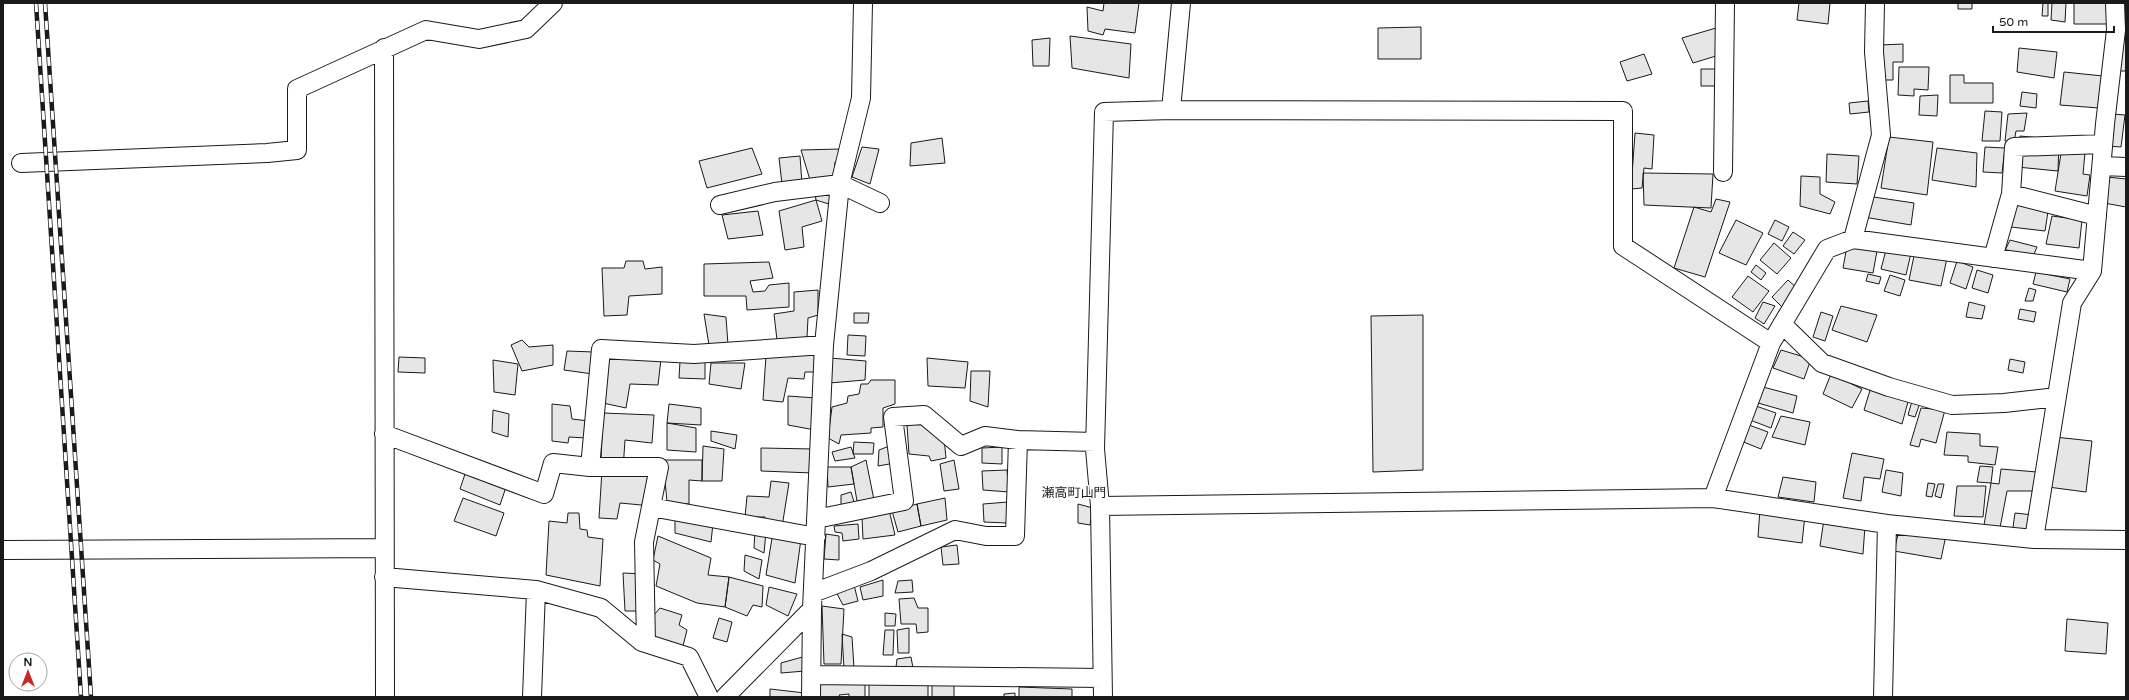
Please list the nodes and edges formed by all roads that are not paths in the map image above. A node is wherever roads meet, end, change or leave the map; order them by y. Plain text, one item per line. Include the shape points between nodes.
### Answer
1 (553, 3) edge
2 (863, 3) edge
3 (1181, 3) edge
4 (1726, 3) edge
5 (1875, 3) edge
6 (2115, 3) edge
7 (384, 48) junction
8 (1171, 110) junction
9 (2104, 144) junction
10 (21, 163) dead end
11 (2102, 166) junction
12 (2126, 168) edge
13 (1723, 172) dead end
14 (840, 184) junction
15 (2011, 194) junction
16 (880, 203) dead end
17 (720, 205) dead end
18 (2097, 216) junction
19 (1853, 239) junction
20 (1993, 258) junction
21 (2092, 271) junction
22 (1782, 324) junction
23 (824, 344) junction
24 (1771, 344) junction
25 (2057, 397) junction
26 (384, 434) junction
27 (1018, 440) junction
28 (1096, 442) junction
29 (590, 467) junction
30 (1713, 498) junction
31 (1100, 506) junction
32 (651, 507) junction
33 (1887, 524) junction
34 (816, 528) junction
35 (2034, 539) junction
36 (2126, 540) edge
37 (384, 548) junction
38 (3, 550) edge
39 (384, 577) junction
40 (536, 590) junction
41 (813, 601) junction
42 (646, 643) junction
43 (811, 675) junction
44 (1102, 678) junction
45 (385, 697) edge
46 (532, 697) edge
47 (709, 697) edge
48 (725, 697) edge
49 (810, 697) edge
50 (1103, 697) edge
51 (1883, 697) edge

1 - 7 street via 526,29 479,39 426,30
2 - 14 street via 860,98
3 - 8 street
4 - 13 street
5 - 19 street via 1874,52 1880,136
6 - 9 street via 2116,30
7 - 10 street via 297,89 297,150
7 - 26 street
8 - 24 street via 1623,111 1622,246
8 - 28 street via 1104,112
9 - 11 street
9 - 15 street via 2014,146
11 - 12 street
11 - 18 street
14 - 16 street
14 - 17 street via 775,192
14 - 23 street
15 - 18 street
15 - 20 street
18 - 21 street
19 - 20 street
19 - 22 street via 1827,249
20 - 21 street
21 - 25 street via 2072,303
22 - 24 street
22 - 25 street via 1822,363 1889,387 1952,404 2004,403
23 - 29 street via 694,354 601,349
23 - 34 street
24 - 30 street
25 - 35 street
26 - 29 street via 544,494 552,463
26 - 37 street
27 - 28 street
27 - 34 street via 985,436 961,446 924,415 893,417 904,501
27 - 41 street via 1015,536 986,536 955,530
28 - 31 street
29 - 32 street via 659,467
30 - 31 street
30 - 33 street
31 - 44 street
32 - 34 street
32 - 42 street via 644,542
33 - 35 street
33 - 51 street
34 - 41 street
35 - 36 street
37 - 38 street
37 - 39 street
39 - 40 street
39 - 45 street
40 - 42 street via 601,608
40 - 46 street
41 - 43 street
41 - 48 street
42 - 47 street via 689,657
43 - 44 street
43 - 49 street
44 - 50 street

